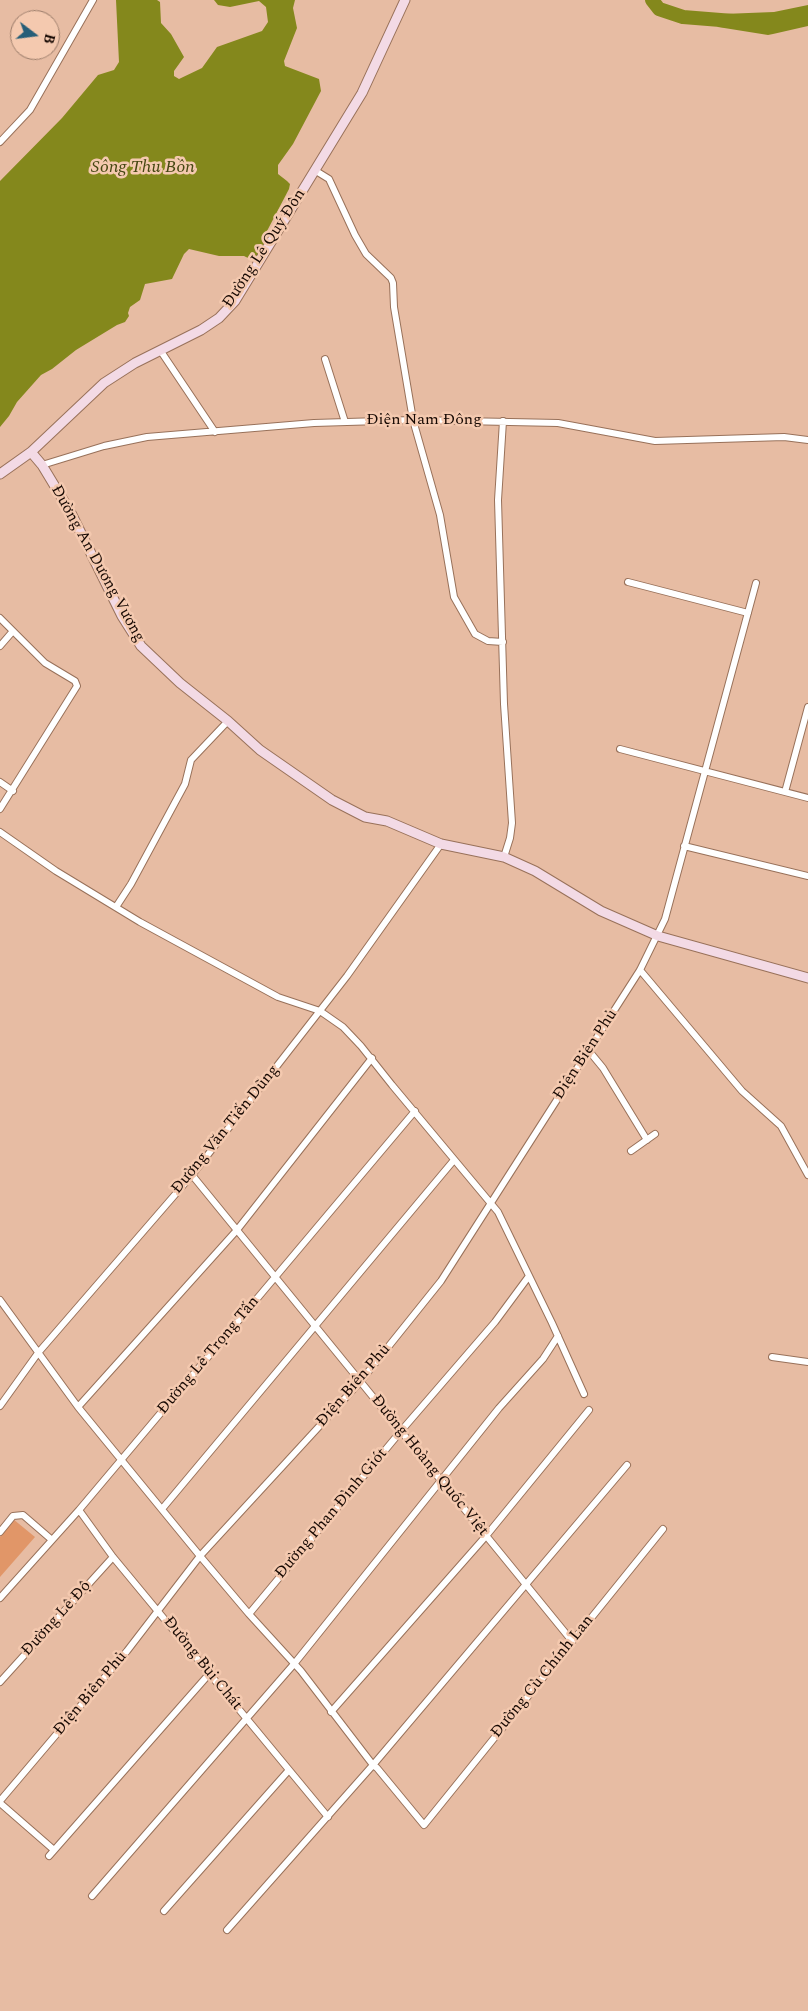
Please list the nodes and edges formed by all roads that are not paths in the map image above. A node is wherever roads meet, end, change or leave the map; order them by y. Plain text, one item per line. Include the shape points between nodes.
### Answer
1 (93, 0) edge
2 (405, 0) edge
3 (0, 142) edge
4 (316, 171) junction
5 (160, 350) junction
6 (325, 359) dead end
7 (413, 420) junction
8 (503, 421) junction
9 (345, 422) junction
10 (216, 432) junction
11 (808, 440) edge
12 (31, 452) junction
13 (42, 465) junction
14 (0, 474) edge
15 (628, 582) dead end
16 (756, 583) dead end
17 (748, 613) junction
18 (0, 618) edge
19 (12, 631) junction
20 (503, 642) junction
21 (0, 646) edge
22 (808, 707) edge
23 (228, 720) junction
24 (620, 749) dead end
25 (704, 772) junction
26 (0, 782) edge
27 (13, 791) junction
28 (785, 792) junction
29 (808, 798) edge
30 (0, 809) edge
31 (0, 832) edge
32 (441, 844) junction
33 (684, 846) junction
34 (504, 857) junction
35 (808, 876) edge
36 (116, 907) junction
37 (658, 936) junction
38 (640, 970) junction
39 (808, 978) edge
40 (320, 1011) junction
41 (589, 1051) junction
42 (372, 1058) junction
43 (415, 1111) junction
44 (654, 1134) dead end
45 (647, 1140) junction
46 (631, 1151) dead end
47 (454, 1160) junction
48 (192, 1175) junction
49 (808, 1175) edge
50 (491, 1202) junction
51 (237, 1230) junction
52 (529, 1276) junction
53 (275, 1277) junction
54 (0, 1300) edge
55 (314, 1325) junction
56 (558, 1336) junction
57 (38, 1353) junction
58 (772, 1357) dead end
59 (808, 1362) edge
60 (360, 1382) junction
61 (584, 1394) dead end
62 (0, 1406) edge
63 (78, 1407) junction
64 (589, 1410) dead end
65 (401, 1431) junction
66 (121, 1459) junction
67 (627, 1465) dead end
68 (441, 1480) junction
69 (162, 1509) junction
70 (78, 1510) junction
71 (663, 1530) dead end
72 (0, 1532) edge
73 (486, 1536) junction
74 (52, 1540) junction
75 (200, 1556) junction
76 (113, 1557) junction
77 (526, 1584) junction
78 (0, 1598) edge
79 (158, 1611) junction
80 (249, 1614) junction
81 (572, 1641) junction
82 (294, 1664) junction
83 (210, 1673) junction
84 (0, 1682) edge
85 (331, 1712) junction
86 (247, 1718) junction
87 (373, 1765) junction
88 (289, 1770) junction
89 (0, 1802) edge
90 (328, 1817) junction
91 (54, 1850) junction
92 (48, 1856) dead end
93 (92, 1896) dead end
94 (164, 1911) dead end
95 (227, 1930) dead end

1 - 3 street via 30,110
2 - 4 main road, Đường Lê Quý Đôn via 362,93
4 - 5 main road, Đường Lê Quý Đôn via 235,301 202,330
4 - 7 street via 329,179 366,254 393,283
5 - 10 street
5 - 12 main road, Đường Lê Quý Đôn via 104,384
6 - 9 street
7 - 8 street, Điện Nam Đông
7 - 9 street, Điện Nam Đông
7 - 20 street via 440,515 454,597 475,634 488,641
8 - 11 street, Điện Nam Đông via 558,423 655,441 784,437
8 - 20 street via 498,500
9 - 10 street, Điện Nam Đông
10 - 13 street, Điện Nam Đông via 147,437
12 - 13 main road, Đường An Dương Vương
12 - 14 main road, Đường Lê Quý Đôn
13 - 23 main road, Đường An Dương Vương via 71,513 122,616 142,646 180,683
15 - 17 street
16 - 17 street, Điện Biên Phủ
17 - 25 street, Điện Biên Phủ
18 - 19 street
19 - 21 street
19 - 27 street via 45,663 75,681 76,686
20 - 34 street via 512,823
22 - 28 street
23 - 32 main road, Đường An Dương Vương via 260,750 332,800 365,817 387,821
23 - 36 street via 191,760 185,784 132,884
24 - 25 street
25 - 28 street
25 - 33 street, Điện Biên Phủ
26 - 27 street
27 - 30 street
28 - 29 street
31 - 36 street
32 - 34 main road, Đường An Dương Vương
32 - 40 street, Đường Văn Tiến Dũng
33 - 35 street
33 - 37 street, Điện Biên Phủ
34 - 37 main road, Đường An Dương Vương via 535,871 601,911
36 - 40 street via 278,996
37 - 38 street, Điện Biên Phủ
37 - 39 main road, Đường An Dương Vương
38 - 41 street, Điện Biên Phủ
38 - 49 street via 742,1091 781,1126
40 - 42 street via 344,1028
40 - 48 street, Đường Văn Tiến Dũng
41 - 45 street
41 - 50 street, Điện Biên Phủ
42 - 43 street
42 - 51 street
43 - 47 street
43 - 53 street, Đường Lê Trọng Tấn
44 - 45 street
45 - 46 street
47 - 50 street
47 - 55 street
48 - 51 street, Đường Hoàng Quốc Việt
48 - 57 street, Đường Văn Tiến Dũng
50 - 52 street via 501,1216
50 - 60 street, Điện Biên Phủ via 441,1281
51 - 53 street, Đường Hoàng Quốc Việt
51 - 63 street
52 - 56 street
52 - 65 street, Đường Phan Đình Giót via 495,1322
53 - 55 street, Đường Hoàng Quốc Việt
53 - 66 street, Đường Lê Trọng Tấn
54 - 57 street
55 - 60 street, Đường Hoàng Quốc Việt
55 - 69 street
56 - 61 street
56 - 68 street via 536,1368
57 - 62 street, Đường Văn Tiến Dũng
57 - 63 street
58 - 59 street
60 - 65 street, Đường Hoàng Quốc Việt
60 - 75 street, Điện Biên Phủ
63 - 66 street
64 - 73 street
65 - 68 street, Đường Hoàng Quốc Việt
65 - 80 street, Đường Phan Đình Giót
66 - 69 street
66 - 70 street, Đường Lê Trọng Tấn
67 - 77 street
68 - 73 street, Đường Hoàng Quốc Việt
68 - 82 street
69 - 75 street
70 - 74 street, Đường Lê Trọng Tấn
70 - 76 street, Đường Bùi Chát
71 - 81 street, Đường Cù Chính Lan
72 - 74 street via 13,1516 23,1515
73 - 77 street, Đường Hoàng Quốc Việt
73 - 85 street
74 - 78 street, Đường Lê Trọng Tấn
75 - 79 street, Điện Biên Phủ
75 - 80 street
76 - 79 street, Đường Bùi Chát
76 - 84 street, Đường Lê Độ
77 - 81 street, Đường Hoàng Quốc Việt
77 - 87 street
79 - 83 street, Đường Bùi Chát
79 - 89 street, Điện Biên Phủ
80 - 82 street
81 - 87 street, Đường Cù Chính Lan via 424,1825
82 - 85 street
82 - 86 street
83 - 86 street, Đường Bùi Chát
83 - 91 street
85 - 87 street
86 - 88 street, Đường Bùi Chát
86 - 93 street
87 - 90 street
88 - 90 street, Đường Bùi Chát
88 - 94 street
89 - 91 street
90 - 95 street
91 - 92 street

